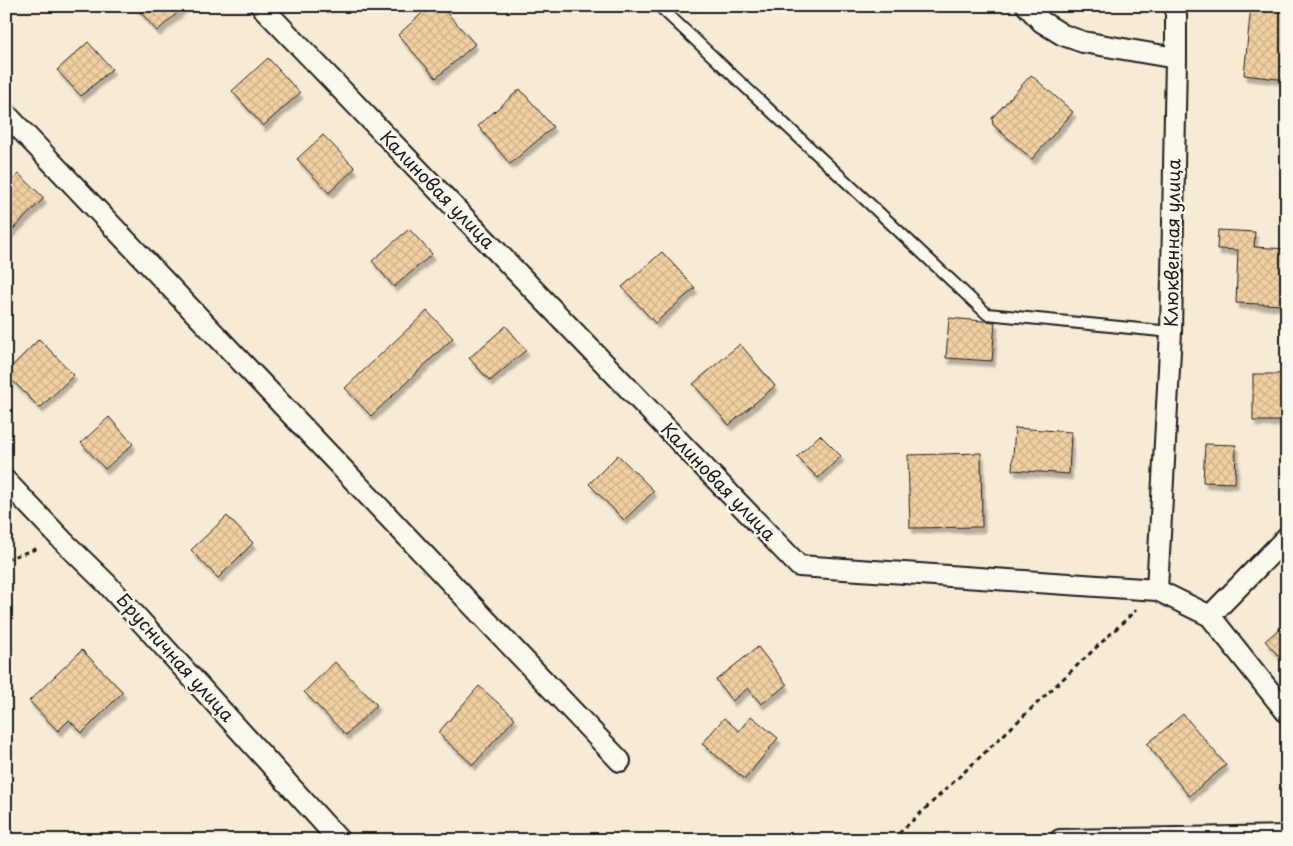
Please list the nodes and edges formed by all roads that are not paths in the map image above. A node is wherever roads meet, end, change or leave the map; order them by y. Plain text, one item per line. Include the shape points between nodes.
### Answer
1 (260, 6) edge
2 (659, 6) edge
3 (1026, 6) edge
4 (1176, 6) edge
5 (1176, 58) junction
6 (6, 114) edge
7 (1171, 332) junction
8 (6, 481) edge
9 (1287, 537) edge
10 (1157, 590) junction
11 (1210, 616) junction
12 (1287, 713) edge
13 (620, 761) dead end
14 (1287, 836) edge
15 (339, 840) edge
16 (1060, 840) edge

1 - 10 street, Калиновая улица via 799,566
2 - 7 lane via 986,314
3 - 5 street via 1042,22 1083,42
4 - 5 street, Клюквенная улица
5 - 7 street, Клюквенная улица
6 - 13 street
7 - 10 street, Клюквенная улица
8 - 15 street, Брусничная улица via 107,584
9 - 11 street
10 - 11 street, Калиновая улица
11 - 12 street, Калиновая улица
14 - 16 street

